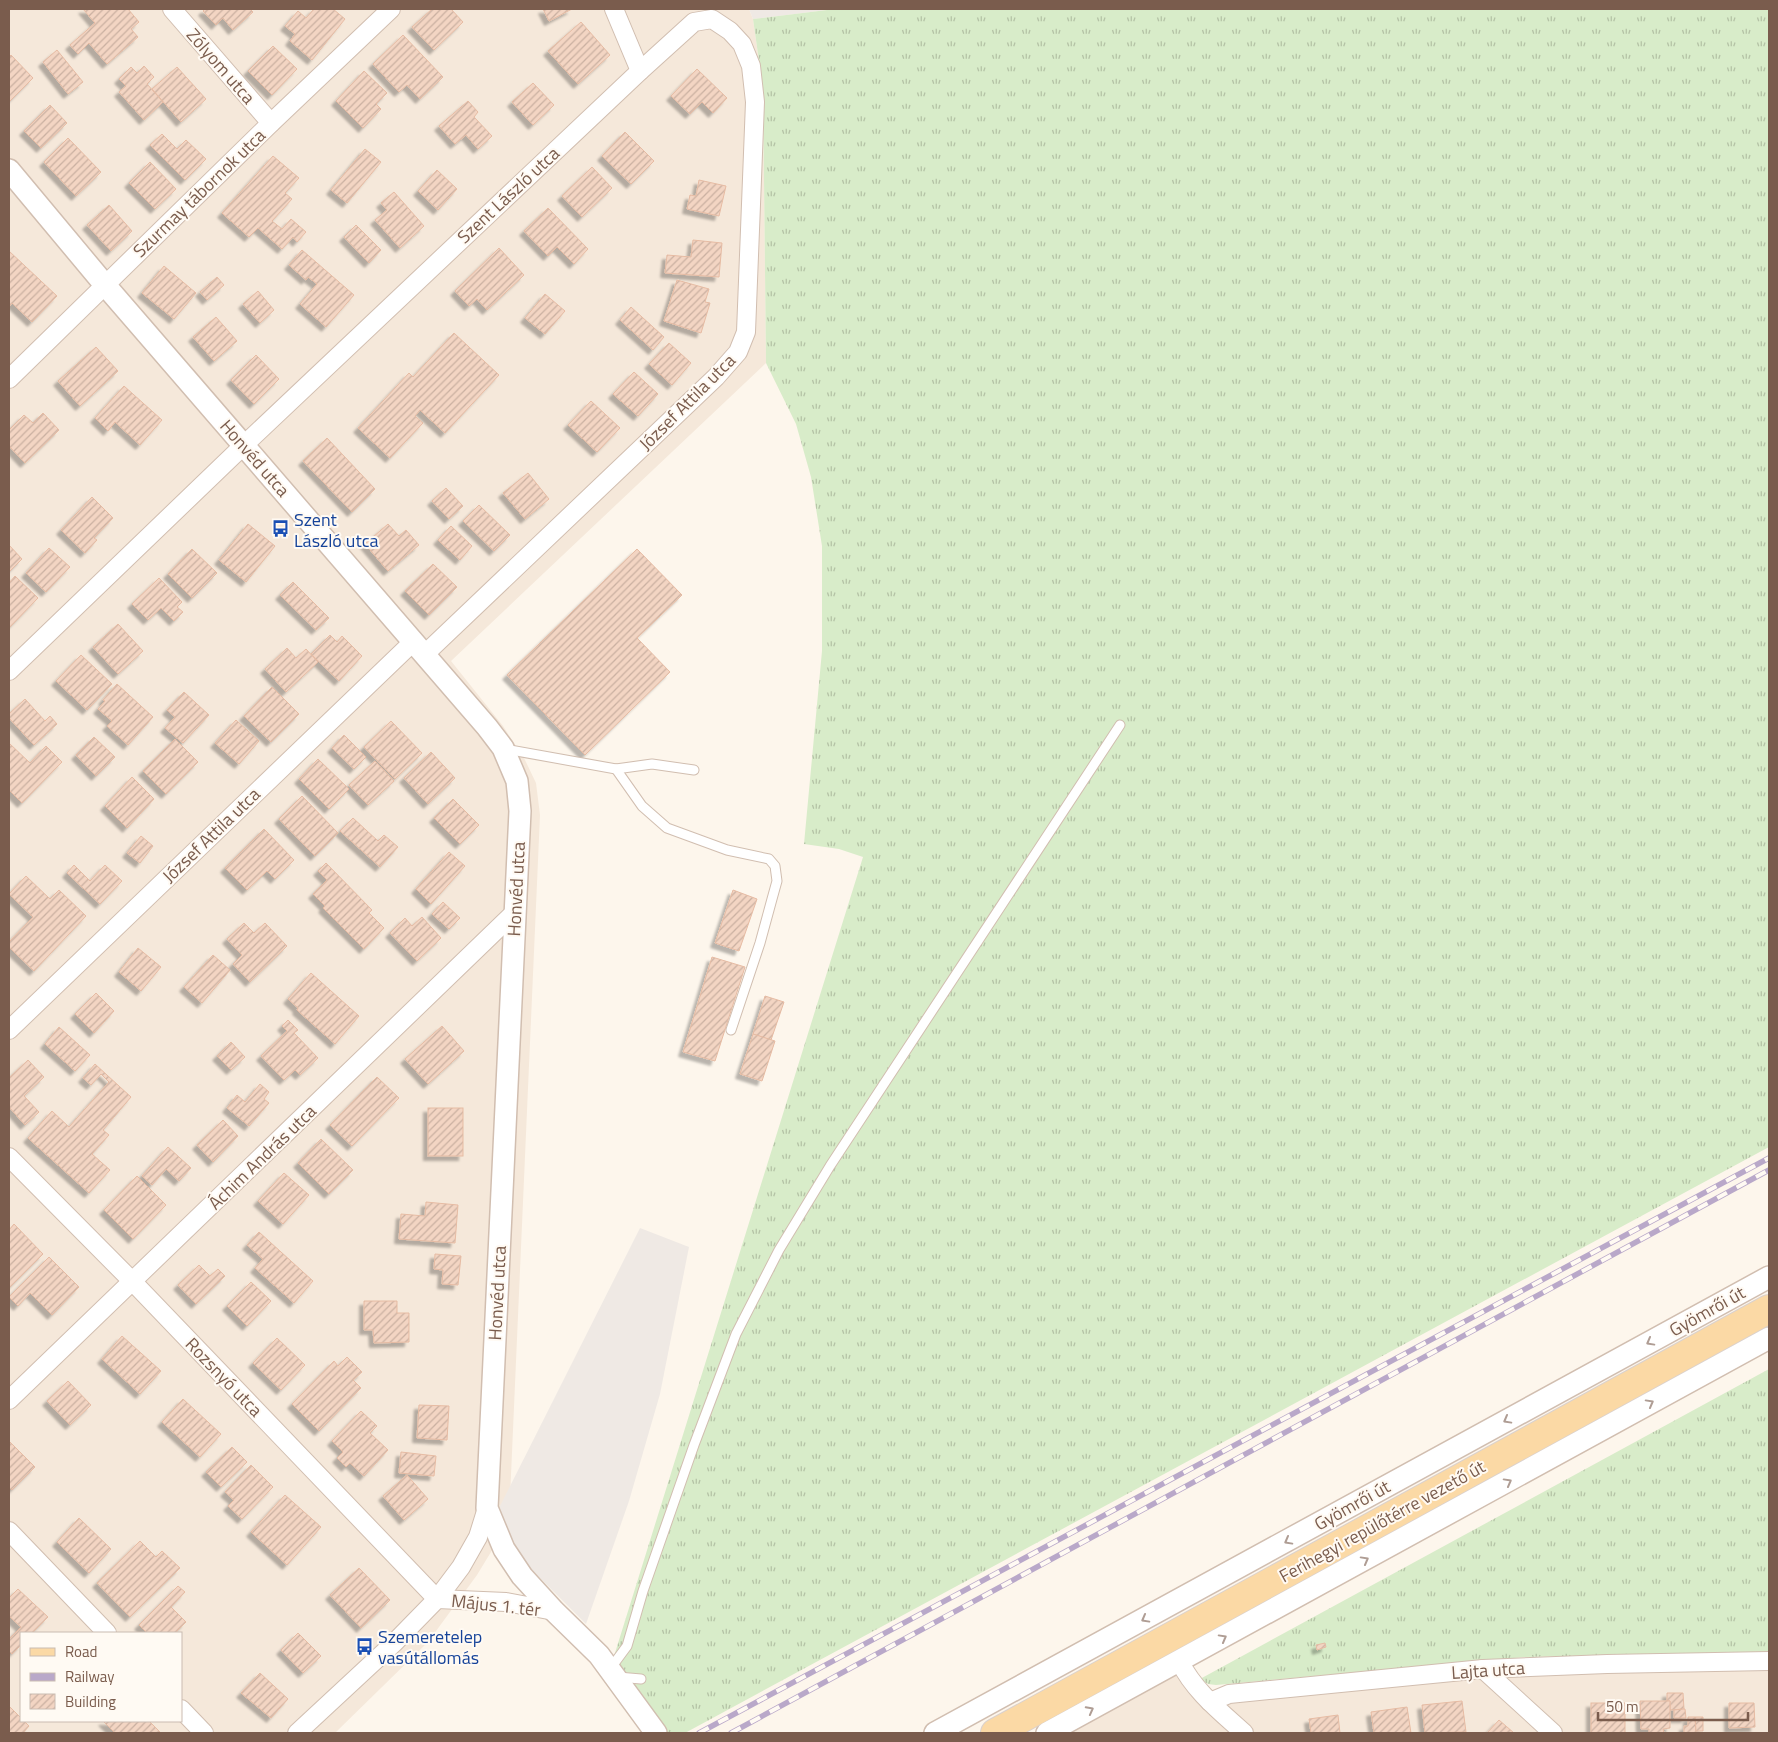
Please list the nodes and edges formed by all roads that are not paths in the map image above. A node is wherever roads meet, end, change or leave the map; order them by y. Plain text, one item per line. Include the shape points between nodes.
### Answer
1 (172, 9) edge
2 (391, 9) edge
3 (614, 9) edge
4 (708, 9) edge
5 (694, 22) junction
6 (640, 71) junction
7 (270, 123) junction
8 (9, 170) edge
9 (105, 285) junction
10 (9, 380) edge
11 (244, 445) junction
12 (419, 647) junction
13 (9, 671) edge
14 (1120, 725) dead end
15 (502, 748) junction
16 (616, 769) junction
17 (694, 770) dead end
18 (514, 913) junction
19 (9, 1030) edge
20 (731, 1030) dead end
21 (9, 1157) edge
22 (1769, 1277) edge
23 (133, 1282) junction
24 (1769, 1309) edge
25 (1769, 1338) edge
26 (9, 1400) edge
27 (487, 1508) junction
28 (9, 1531) edge
29 (438, 1599) junction
30 (554, 1611) junction
31 (107, 1632) edge
32 (1769, 1661) edge
33 (1180, 1662) junction
34 (1483, 1669) junction
35 (612, 1673) junction
36 (641, 1679) dead end
37 (1210, 1702) junction
38 (182, 1711) edge
39 (204, 1733) edge
40 (297, 1733) edge
41 (656, 1733) edge
42 (935, 1733) edge
43 (995, 1733) edge
44 (1047, 1733) edge
45 (1244, 1733) edge
46 (1553, 1733) edge

1 - 7 street, Zólyom utca
2 - 7 street, Szurmay tábornok utca
3 - 6 street
4 - 5 lane
5 - 6 street
5 - 12 street, József Attila utca via 712,19 742,44 751,66 756,102 746,332 738,352 716,377
6 - 11 street, Szent László utca
7 - 9 street, Szurmay tábornok utca
8 - 9 street, Honvéd utca
9 - 10 street, Szurmay tábornok utca
9 - 11 street, Honvéd utca
11 - 12 street, Honvéd utca
11 - 13 street, Szent László utca
12 - 15 street, Honvéd utca
12 - 19 street, József Attila utca
14 - 35 lane via 830,1166 779,1250 736,1334 643,1591 627,1646
15 - 16 lane
15 - 18 street, Honvéd utca via 517,781 520,811
16 - 17 lane via 652,764
16 - 20 lane via 642,806 667,828 728,850 768,859 775,866 777,881
18 - 23 street, Áchim András utca
18 - 27 street, Honvéd utca
21 - 23 street, Rozsnyó utca
22 -> 42 street, Gyömrői út
23 - 26 street, Áchim András utca
23 - 29 street, Rozsnyó utca
24 - 43 main road, Ferihegyi repülőtérre vezető út
33 -> 25 street
27 - 29 street, Május 1. tér via 478,1537
27 - 30 street, Honvéd utca via 504,1549 522,1576
28 - 31 street
29 - 30 street, Május 1. tér via 506,1602
29 - 40 street, Május 1. tér
30 - 35 street, Honvéd utca via 599,1655
32 - 34 street, Lajta utca
33 - 37 street via 1190,1681
44 -> 33 street
34 - 37 street, Lajta utca via 1229,1694
34 - 46 street
35 - 36 lane
35 - 41 street, Honvéd utca
37 - 45 street
38 - 39 street

